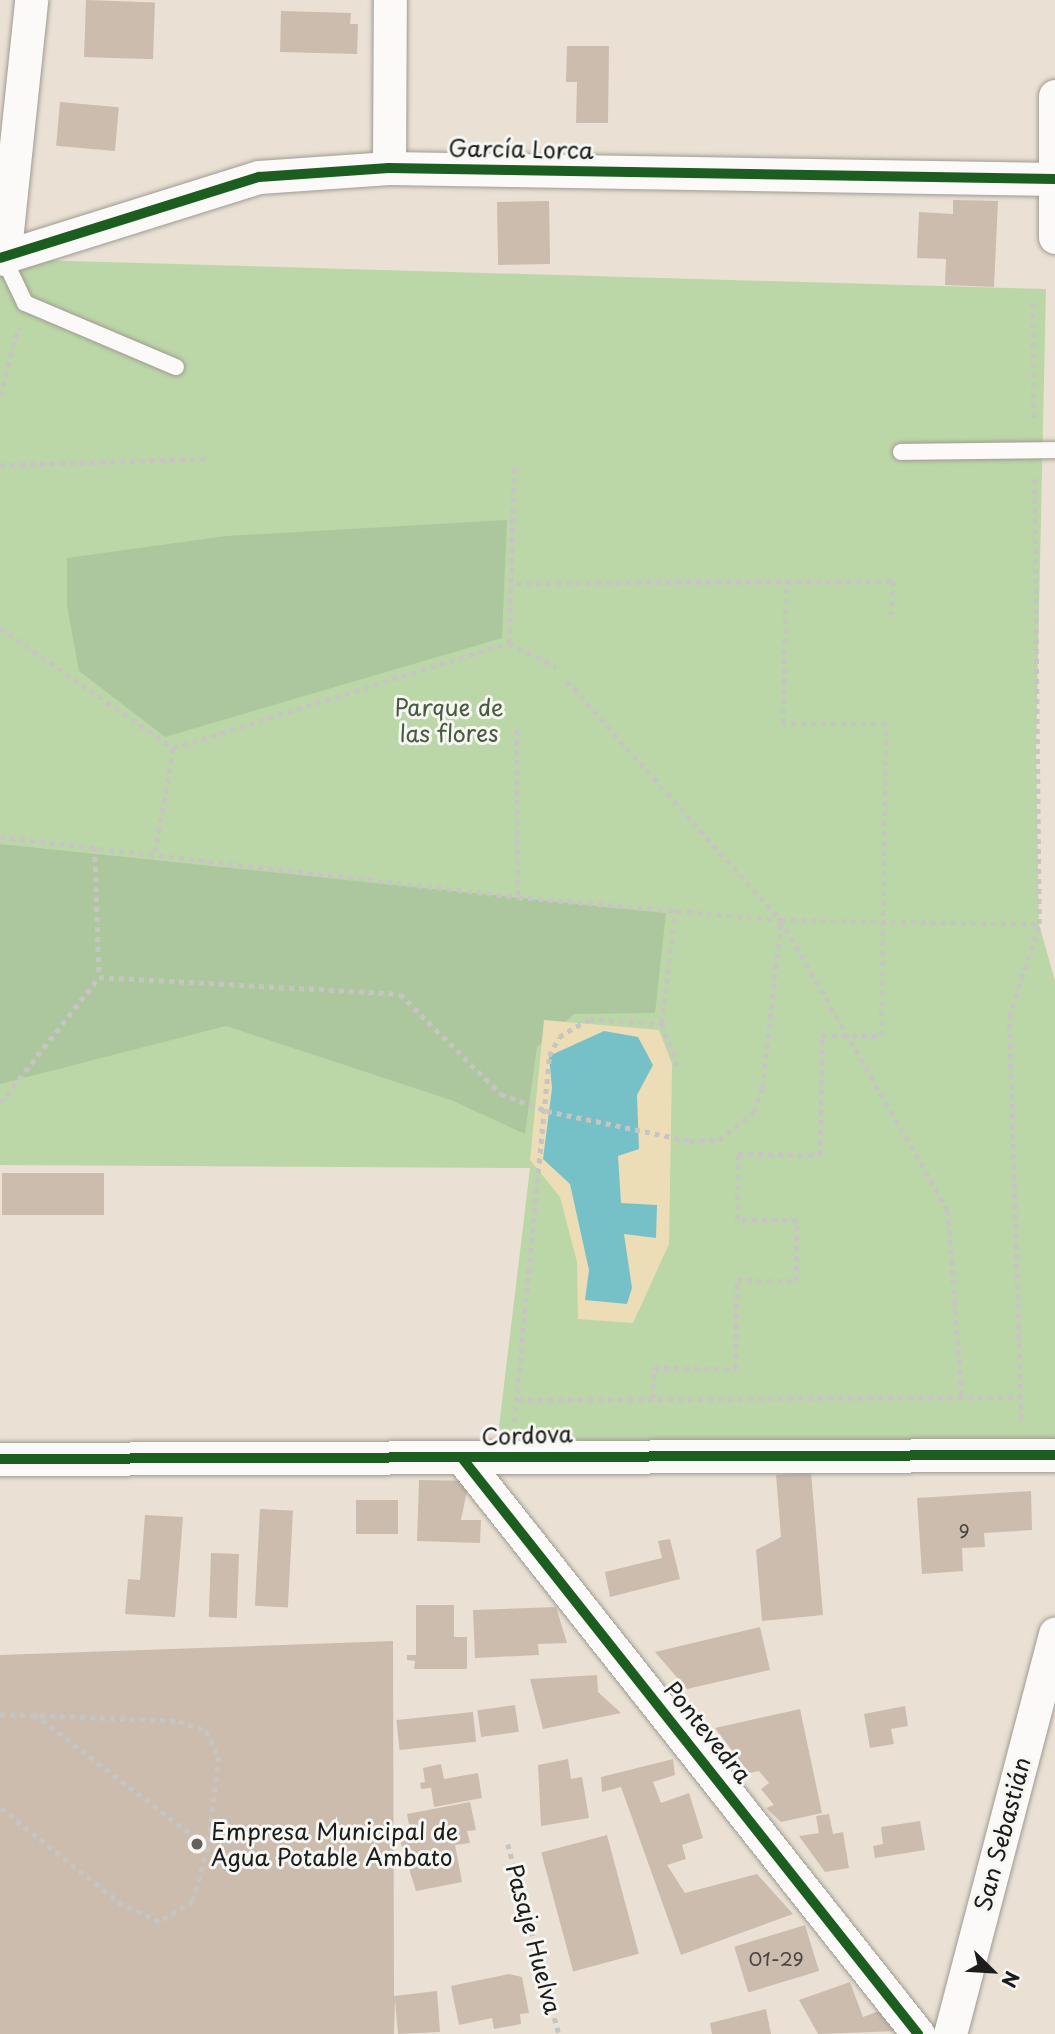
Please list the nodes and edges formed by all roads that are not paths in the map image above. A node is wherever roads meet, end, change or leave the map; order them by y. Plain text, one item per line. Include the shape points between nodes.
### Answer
1 (31, 0) edge
2 (390, 0) edge
3 (1055, 96) edge
4 (389, 168) junction
5 (1054, 179) edge
6 (1055, 237) edge
7 (2, 259) edge
8 (176, 367) dead end
9 (1055, 450) edge
10 (901, 452) dead end
11 (1055, 1455) edge
12 (462, 1458) junction
13 (0, 1459) edge
14 (1055, 1634) edge
15 (918, 2034) edge
16 (950, 2034) edge

1 - 7 street
2 - 4 street
3 - 5 street
4 - 5 street, García Lorca
4 - 7 street, García Lorca via 259,177
5 - 6 street
7 - 8 lane via 25,303
9 - 10 lane
11 - 12 street, Cordova via 509,1454
12 - 13 street, Cordova
12 - 15 street, Pontevedra
14 - 16 street, San Sebastián

